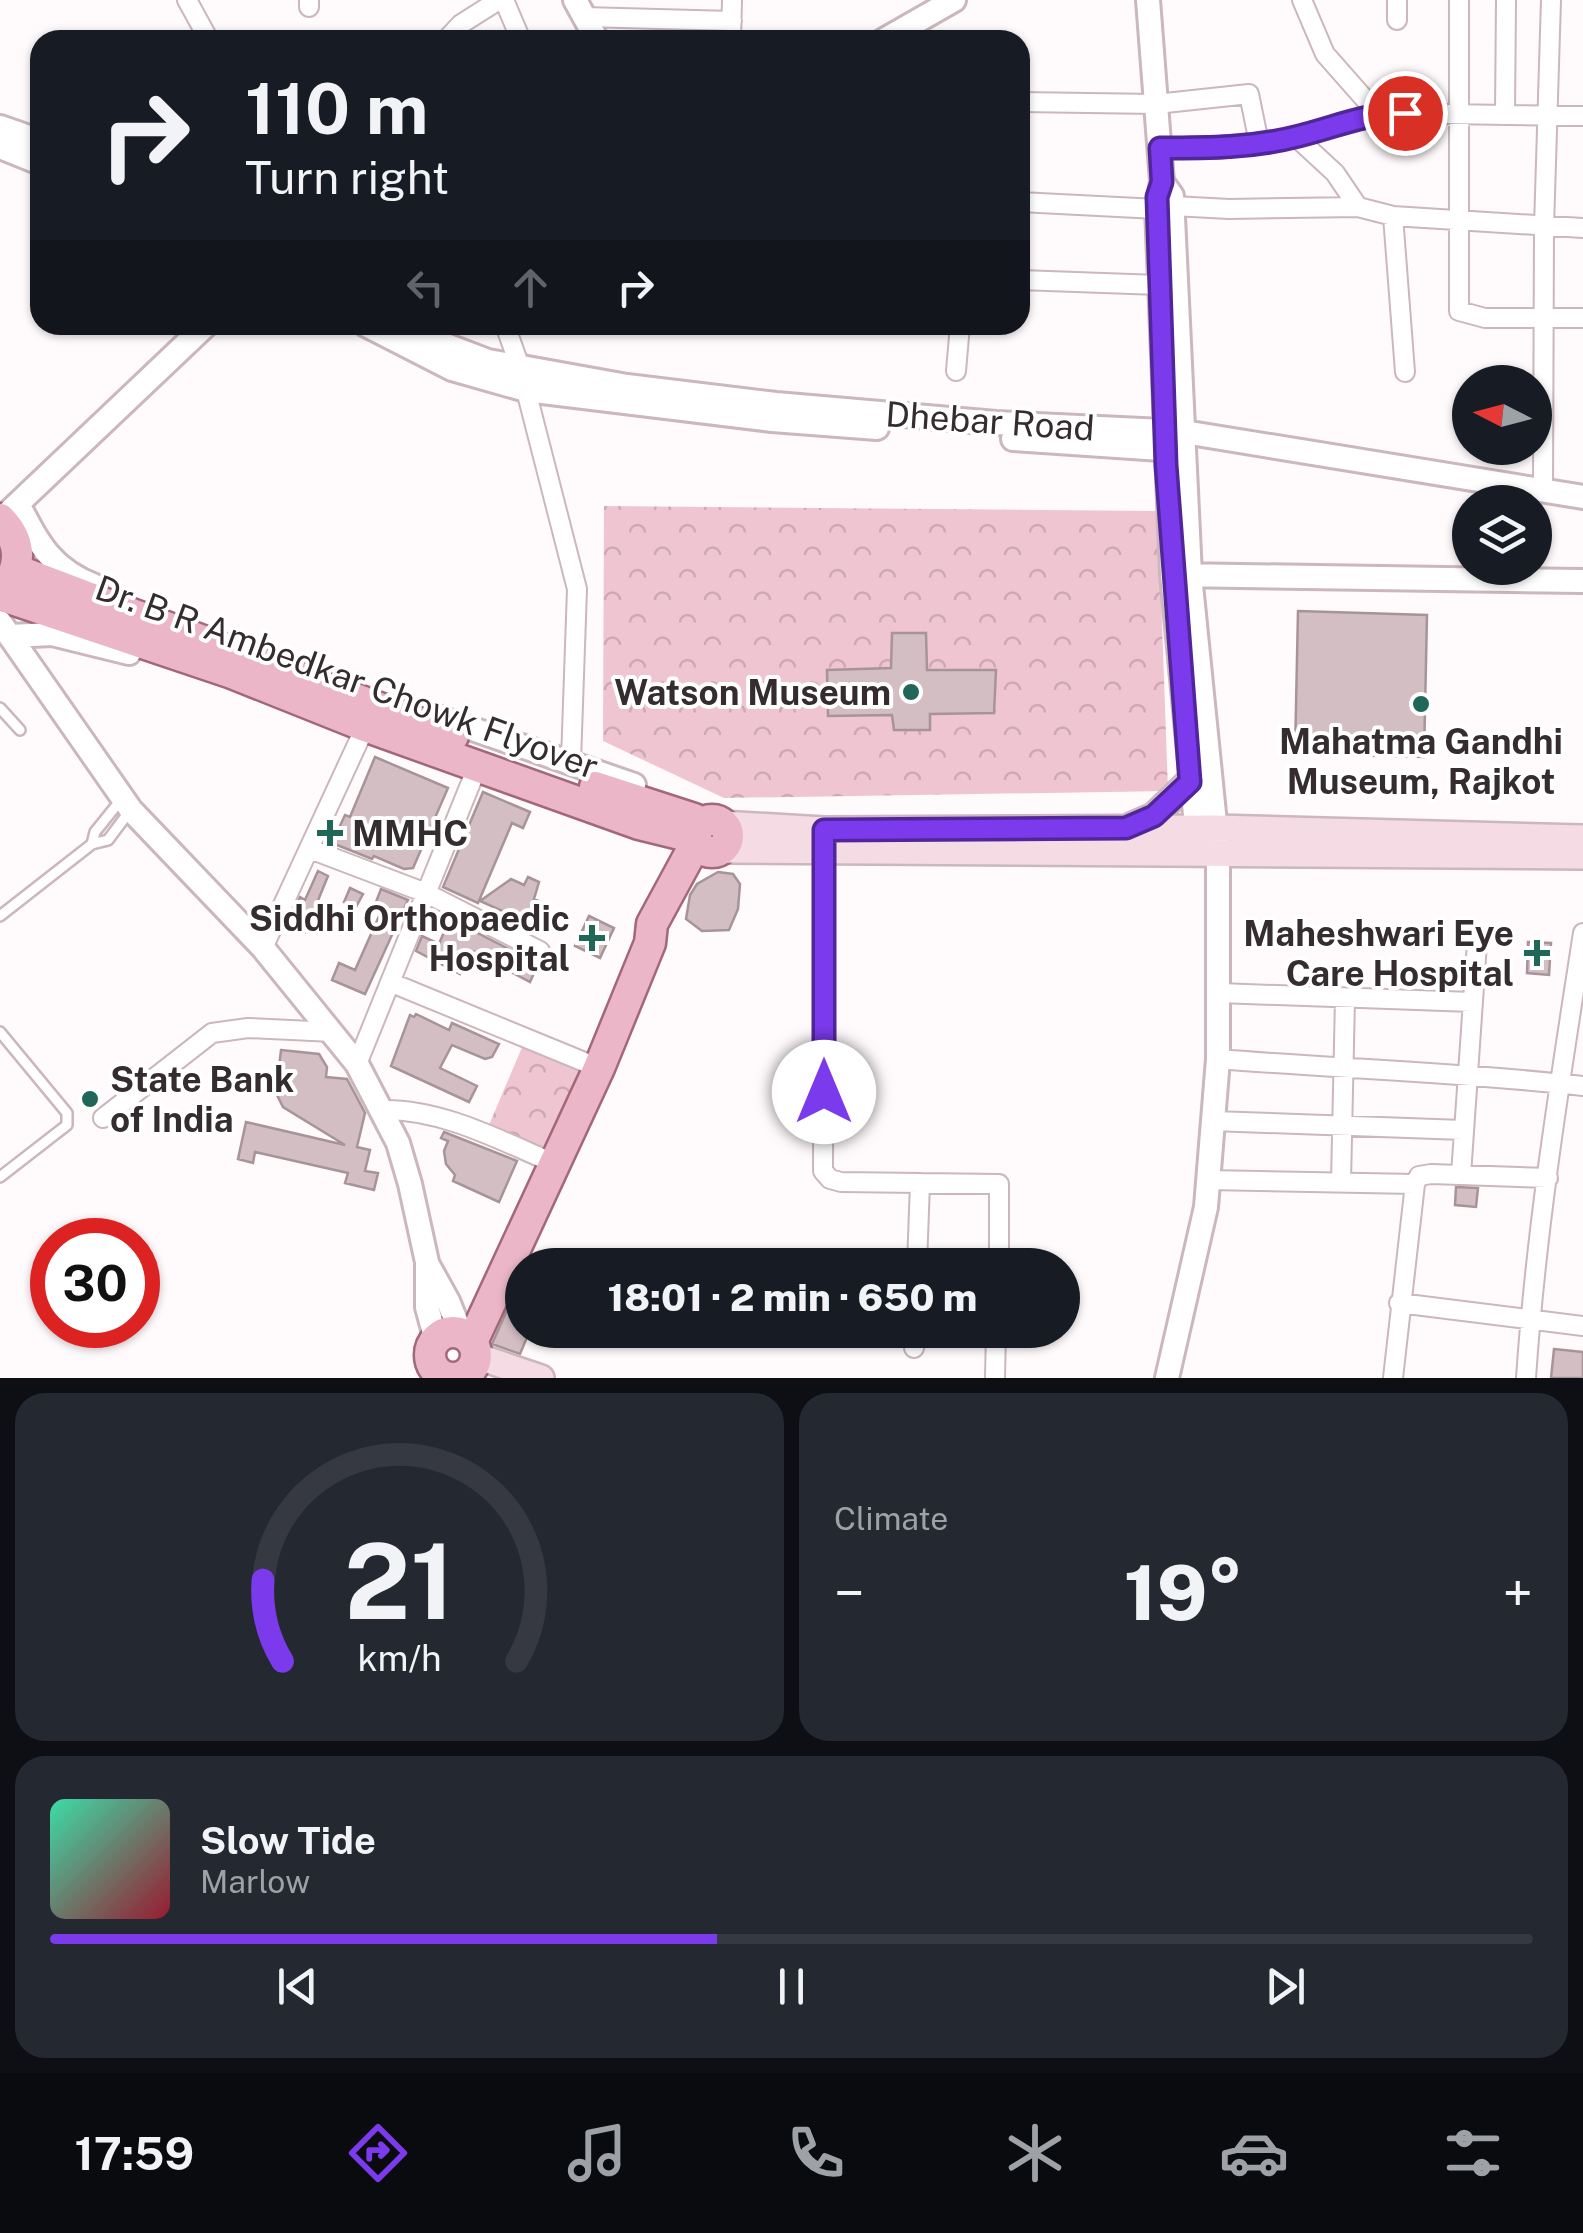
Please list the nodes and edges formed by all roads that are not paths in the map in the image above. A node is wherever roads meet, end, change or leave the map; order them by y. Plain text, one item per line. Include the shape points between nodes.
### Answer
1 (187, 0) edge
2 (502, 0) edge
3 (732, 0) edge
4 (954, 0) edge
5 (1148, 0) edge
6 (1302, 0) edge
7 (1397, 0) edge
8 (1459, 0) edge
9 (1506, 0) edge
10 (1550, 0) edge
11 (580, 8) edge
12 (1397, 20) dead end
13 (204, 30) edge
14 (455, 30) edge
15 (516, 30) edge
16 (732, 30) edge
17 (902, 30) edge
18 (1030, 102) edge
19 (1156, 104) junction
20 (1378, 113) junction
21 (1460, 114) junction
22 (1505, 114) junction
23 (1548, 114) junction
24 (1583, 116) edge
25 (0, 127) edge
26 (1296, 137) junction
27 (30, 138) edge
28 (1260, 143) junction
29 (0, 147) edge
30 (1160, 148) junction
31 (30, 159) edge
32 (1030, 202) edge
33 (1358, 207) junction
34 (1165, 208) junction
35 (1393, 216) junction
36 (1460, 221) junction
37 (1544, 227) junction
38 (1583, 228) edge
39 (1030, 280) edge
40 (1159, 285) junction
41 (1543, 318) junction
42 (1583, 318) edge
43 (195, 335) edge
44 (386, 335) edge
45 (425, 335) edge
46 (509, 335) edge
47 (959, 335) edge
48 (956, 371) dead end
49 (1404, 372) dead end
50 (523, 379) junction
51 (1174, 441) junction
52 (1492, 485) edge
53 (1543, 485) edge
54 (1552, 493) edge
55 (1583, 497) edge
56 (6, 514) edge
57 (1181, 575) junction
58 (1583, 581) edge
59 (5, 586) edge
60 (5, 629) edge
61 (0, 708) edge
62 (20, 730) dead end
63 (360, 736) junction
64 (571, 762) junction
65 (474, 776) junction
66 (1190, 782) junction
67 (127, 804) junction
68 (1126, 828) junction
69 (687, 830) junction
70 (1583, 838) edge
71 (824, 841) junction
72 (1209, 847) junction
73 (310, 849) junction
74 (1583, 856) edge
75 (426, 893) junction
76 (0, 916) edge
77 (1583, 933) edge
78 (1477, 944) dead end
79 (262, 948) junction
80 (540, 951) dead end
81 (392, 982) junction
82 (1219, 993) junction
83 (1345, 998) junction
84 (1472, 1002) junction
85 (0, 1032) edge
86 (332, 1032) junction
87 (1218, 1060) junction
88 (357, 1064) junction
89 (599, 1068) junction
90 (1344, 1068) junction
91 (1466, 1074) junction
92 (1560, 1083) junction
93 (1583, 1086) edge
94 (383, 1110) junction
95 (103, 1118) dead end
96 (1213, 1121) junction
97 (1342, 1126) junction
98 (1464, 1130) junction
99 (556, 1164) junction
100 (1461, 1175) junction
101 (0, 1177) edge
102 (1548, 1178) junction
103 (1208, 1180) junction
104 (1341, 1182) junction
105 (920, 1183) junction
106 (1414, 1184) junction
107 (918, 1248) edge
108 (1000, 1248) edge
109 (1400, 1303) junction
110 (1530, 1318) junction
111 (1583, 1326) edge
112 (996, 1348) edge
113 (455, 1360) edge
114 (542, 1378) edge
115 (995, 1378) edge
116 (1167, 1378) edge
117 (1394, 1378) edge
118 (1526, 1378) edge

1 - 13 street
2 - 14 street
2 - 15 street
3 - 16 street
4 - 17 street
5 - 19 street
6 - 20 street via 1326,54
7 - 12 street
8 - 21 street
9 - 22 street
10 - 23 street
11 - 16 street
18 - 19 street
19 - 28 street via 1249,94
19 - 30 street
20 - 21 street
20 - 26 street
21 - 22 street
21 - 36 street
22 - 23 street
23 - 24 street
23 - 37 street
25 - 27 street
26 - 28 street
26 - 33 street via 1335,172
28 - 30 street
29 - 31 street
30 - 34 street via 1162,182 1172,196
32 - 34 street
33 - 34 street
33 - 35 street
34 - 40 street
34 - 51 street
35 - 36 street
35 - 49 street
36 - 37 street
36 - 41 street via 1459,312
37 - 38 street
37 - 41 street
39 - 40 street
40 - 51 street
41 - 42 street
41 - 53 street
43 - 56 street
44 - 50 street, Dhebar Road via 452,369
45 - 50 street, Dhebar Road
46 - 50 street
47 - 48 street
50 - 51 street, Dhebar Road via 772,420
50 - 64 street via 577,589
51 - 52 street, Dhebar Road
51 - 57 street
54 - 55 street, Dhebar Road
56 - 59 main road, Dr. B R Ambedkar Chowk Flyover via 16,543
56 - 64 street via 73,577
57 - 58 street
57 - 66 street
57 - 72 street
59 - 69 main road, Dr. B R Ambedkar Chowk Flyover via 487,750
60 - 63 street via 106,646
60 - 67 street
61 - 62 lane
63 - 65 street
63 - 73 street
64 - 69 street via 663,796
65 - 69 street via 650,837
65 - 75 street
66 - 68 main road via 1154,816
66 - 72 street
67 - 76 lane via 108,840 92,844
67 - 79 street
68 - 71 main road
68 - 72 main road
69 - 71 main road
69 - 89 main road
70 - 72 main road
71 - 72 main road
71 - 105 street via 823,1171 842,1182
72 - 74 main road
72 - 82 street
73 - 75 street
73 - 79 street
75 - 80 street
75 - 81 street
77 - 92 street
78 - 84 street
79 - 86 street
81 - 88 street
81 - 89 street
82 - 83 street
82 - 87 street
83 - 84 street
83 - 90 street
84 - 91 street
85 - 101 lane via 68,1119
86 - 88 street
86 - 95 street via 212,1033
87 - 90 street
87 - 96 street
88 - 94 street
89 - 99 main road
90 - 91 street
90 - 97 street
91 - 92 street
91 - 98 street
92 - 93 street
92 - 102 street
94 - 99 street via 418,1112
94 - 113 street via 410,1184 427,1262 427,1307
96 - 97 street
96 - 103 street
97 - 98 street
97 - 104 street
98 - 100 street
99 - 113 main road
100 - 102 street
100 - 106 street via 1419,1176
102 - 110 street
103 - 104 street
103 - 116 street
104 - 106 street
105 - 107 street
105 - 108 street via 999,1184
106 - 109 street
109 - 110 street
109 - 117 street
110 - 111 street
110 - 118 street
112 - 115 street
113 - 114 main road

